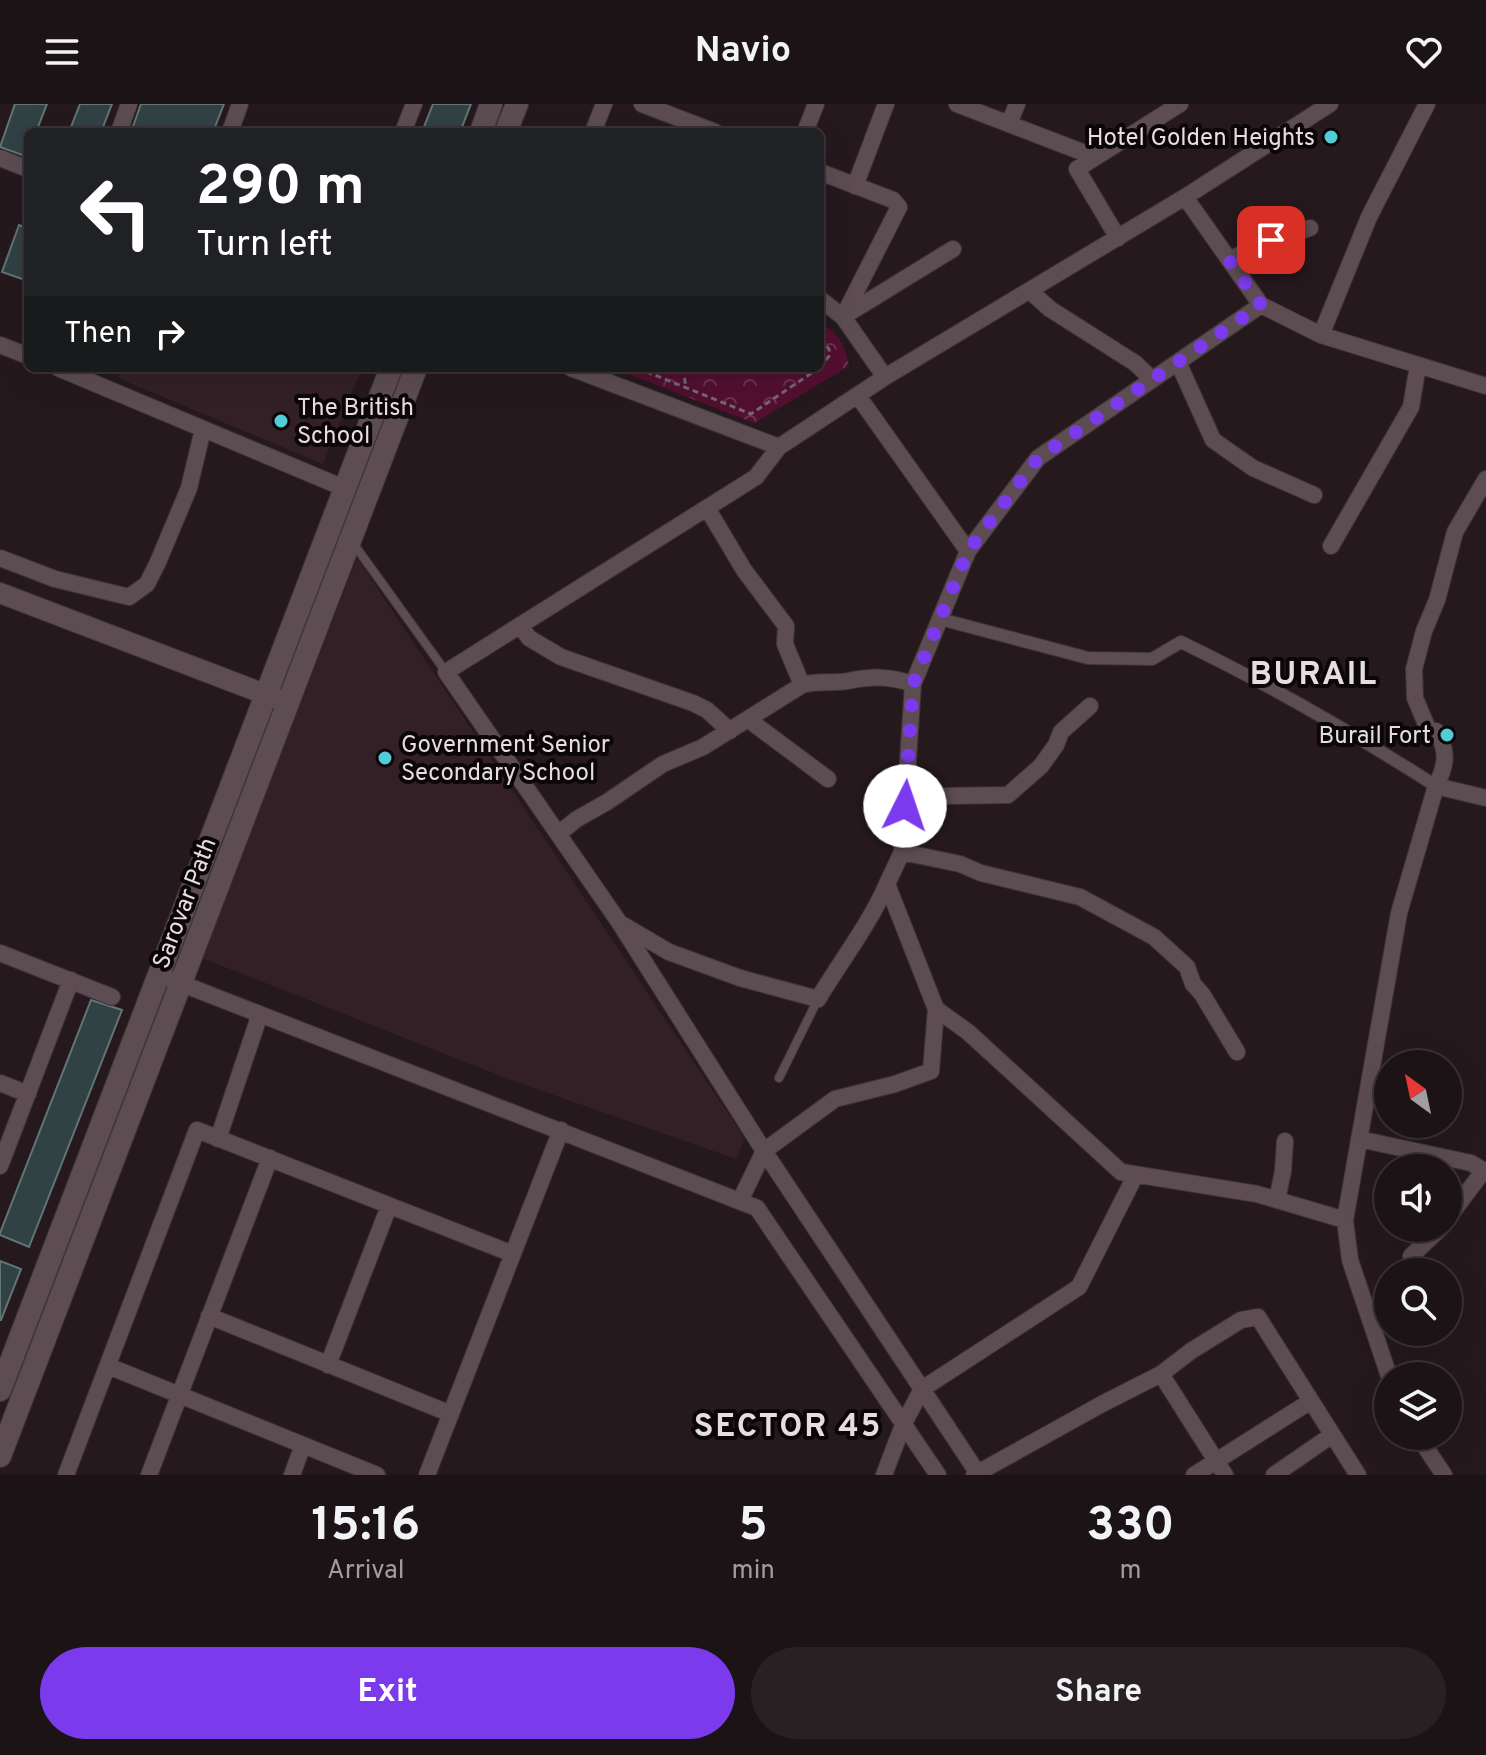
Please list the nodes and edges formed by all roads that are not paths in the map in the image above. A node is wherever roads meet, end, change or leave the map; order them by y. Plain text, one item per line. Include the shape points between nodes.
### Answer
1 (129, 104) edge
2 (240, 104) edge
3 (414, 104) edge
4 (491, 104) edge
5 (517, 104) edge
6 (604, 104) edge
7 (642, 104) edge
8 (816, 104) edge
9 (886, 104) edge
10 (957, 104) edge
11 (1017, 104) edge
12 (1180, 104) edge
13 (1330, 104) edge
14 (1427, 104) edge
15 (664, 108) edge
16 (1009, 124) junction
17 (120, 128) edge
18 (231, 128) edge
19 (405, 128) edge
20 (482, 128) edge
21 (508, 128) edge
22 (595, 128) edge
23 (706, 128) edge
24 (807, 128) edge
25 (1095, 157) junction
26 (0, 158) edge
27 (24, 167) edge
28 (824, 174) edge
29 (855, 186) junction
30 (1185, 197) junction
31 (1310, 228) dead end
32 (1118, 238) junction
33 (953, 249) dead end
34 (1229, 260) junction
35 (1030, 291) junction
36 (824, 302) edge
37 (1261, 305) junction
38 (843, 317) junction
39 (1321, 335) junction
40 (0, 345) edge
41 (24, 354) edge
42 (1178, 362) junction
43 (1418, 365) junction
44 (68, 372) edge
45 (389, 372) edge
46 (414, 372) edge
47 (582, 372) edge
48 (885, 377) junction
49 (1152, 379) junction
50 (1486, 386) edge
51 (858, 396) junction
52 (203, 429) junction
53 (779, 447) junction
54 (1486, 479) edge
55 (344, 488) junction
56 (1314, 495) dead end
57 (707, 508) junction
58 (350, 540) junction
59 (1331, 546) dead end
60 (968, 551) junction
61 (0, 558) edge
62 (0, 593) edge
63 (940, 619) junction
64 (520, 625) junction
65 (446, 672) junction
66 (913, 684) junction
67 (802, 685) junction
68 (266, 695) junction
69 (288, 703) junction
70 (1090, 706) dead end
71 (749, 720) junction
72 (730, 731) junction
73 (828, 779) dead end
74 (1436, 786) junction
75 (1486, 798) edge
76 (905, 806) junction
77 (558, 834) junction
78 (902, 852) junction
79 (887, 884) junction
80 (619, 922) junction
81 (0, 953) edge
82 (159, 975) junction
83 (71, 980) junction
84 (181, 984) junction
85 (112, 997) dead end
86 (818, 999) junction
87 (936, 1009) junction
88 (260, 1014) junction
89 (1237, 1052) dead end
90 (779, 1078) dead end
91 (0, 1083) edge
92 (28, 1094) junction
93 (561, 1130) junction
94 (218, 1139) junction
95 (1359, 1139) junction
96 (1285, 1141) dead end
97 (764, 1151) junction
98 (270, 1158) junction
99 (0, 1166) edge
100 (1485, 1171) edge
101 (1135, 1176) junction
102 (1277, 1200) junction
103 (1462, 1200) edge
104 (740, 1201) junction
105 (389, 1206) junction
106 (1345, 1220) junction
107 (1426, 1242) edge
108 (513, 1254) junction
109 (1411, 1256) dead end
110 (209, 1316) junction
111 (1384, 1362) edge
112 (328, 1365) junction
113 (108, 1366) junction
114 (1161, 1374) junction
115 (922, 1389) junction
116 (0, 1390) edge
117 (179, 1395) junction
118 (1311, 1401) junction
119 (451, 1414) junction
120 (903, 1425) junction
121 (1332, 1435) junction
122 (303, 1445) junction
123 (1427, 1450) edge
124 (0, 1456) edge
125 (1220, 1468) edge
126 (977, 1474) edge
127 (66, 1475) edge
128 (149, 1475) edge
129 (292, 1475) edge
130 (377, 1475) edge
131 (427, 1475) edge
132 (884, 1475) edge
133 (938, 1475) edge
134 (1194, 1475) edge
135 (1274, 1475) edge
136 (1358, 1475) edge
137 (1444, 1475) edge

1 - 17 street
2 - 18 street
3 - 19 street
4 - 20 main road
5 - 21 main road
6 - 22 street
7 - 15 street
8 - 24 street
9 - 29 street
10 - 16 street
11 - 16 street
12 - 25 street
13 - 30 street
14 - 39 street via 1369,217
15 - 23 street
16 - 25 street
25 - 32 street via 1077,169
26 - 27 street
28 - 29 street
29 - 38 street via 899,207
30 - 32 street
30 - 34 street
31 - 34 street
32 - 35 street
33 - 38 street
34 - 37 street
35 - 48 street
35 - 49 street
36 - 38 street
37 - 39 street
37 - 42 street
38 - 48 street
39 - 43 street
40 - 41 street
42 - 49 street
42 - 56 street via 1213,440 1253,468
43 - 50 street
43 - 59 street via 1411,407
44 - 52 street
45 - 55 main road, Sarovar Path
46 - 58 main road, Sarovar Path
47 - 53 street
48 - 51 street
49 - 60 street via 1038,458
51 - 53 street
51 - 60 street
52 - 55 street
52 - 61 street via 189,488 158,562 147,584 129,597 55,579
53 - 57 street via 756,477
54 - 74 street via 1455,532 1414,669 1419,711 1428,729 1445,744 1445,767
55 - 68 main road, Sarovar Path
57 - 64 street
57 - 67 street via 786,626 785,644
58 - 65 lane
58 - 69 main road, Sarovar Path
60 - 63 street
62 - 68 street
63 - 66 street
63 - 74 street via 1088,658 1152,659 1181,642 1339,724
64 - 65 street
64 - 72 street via 529,638 561,657 693,703
65 - 77 street
66 - 67 street via 861,677
66 - 76 street
67 - 71 street
68 - 69 street
68 - 82 main road, Sarovar Path
69 - 84 main road, Sarovar Path
70 - 76 street via 1061,732 1041,766 1008,795 943,796
71 - 72 street
71 - 73 street
72 - 77 street via 663,764
74 - 75 street
74 - 95 street via 1399,913
76 - 78 street
77 - 80 street
78 - 79 street
78 - 89 street via 1080,897 1154,937 1187,967
79 - 86 street
79 - 87 street
80 - 86 street via 669,952
80 - 97 street
81 - 83 street
82 - 84 street
82 - 116 main road, Sarovar Path
83 - 85 street
83 - 92 street
84 - 88 street
84 - 124 main road, Sarovar Path
86 - 90 lane
87 - 97 street via 931,1071 835,1099
87 - 101 street via 1121,1172
88 - 93 street
88 - 94 street
91 - 92 street
92 - 99 street
93 - 104 street
93 - 108 street
94 - 98 street
94 - 113 street via 197,1130
95 - 100 street via 1471,1163
95 - 106 street
96 - 102 street
97 - 104 street
97 - 115 street
98 - 105 street
98 - 110 street
100 - 103 street
101 - 102 street
101 - 115 street via 1079,1287
102 - 106 street
104 - 120 street via 757,1208
105 - 108 street
105 - 112 street
106 - 111 street via 1350,1260
107 - 109 street
108 - 119 street
110 - 112 street
110 - 117 street
112 - 119 street
113 - 117 street
113 - 127 street
114 - 118 street via 1241,1320 1258,1317
114 - 125 street
114 - 126 street
115 - 120 street
115 - 126 street
117 - 122 street
117 - 128 street
118 - 121 street
118 - 125 street
119 - 131 street
120 - 132 street
120 - 133 street
121 - 135 street
121 - 136 street
122 - 129 street
122 - 130 street
123 - 137 street
125 - 134 street

